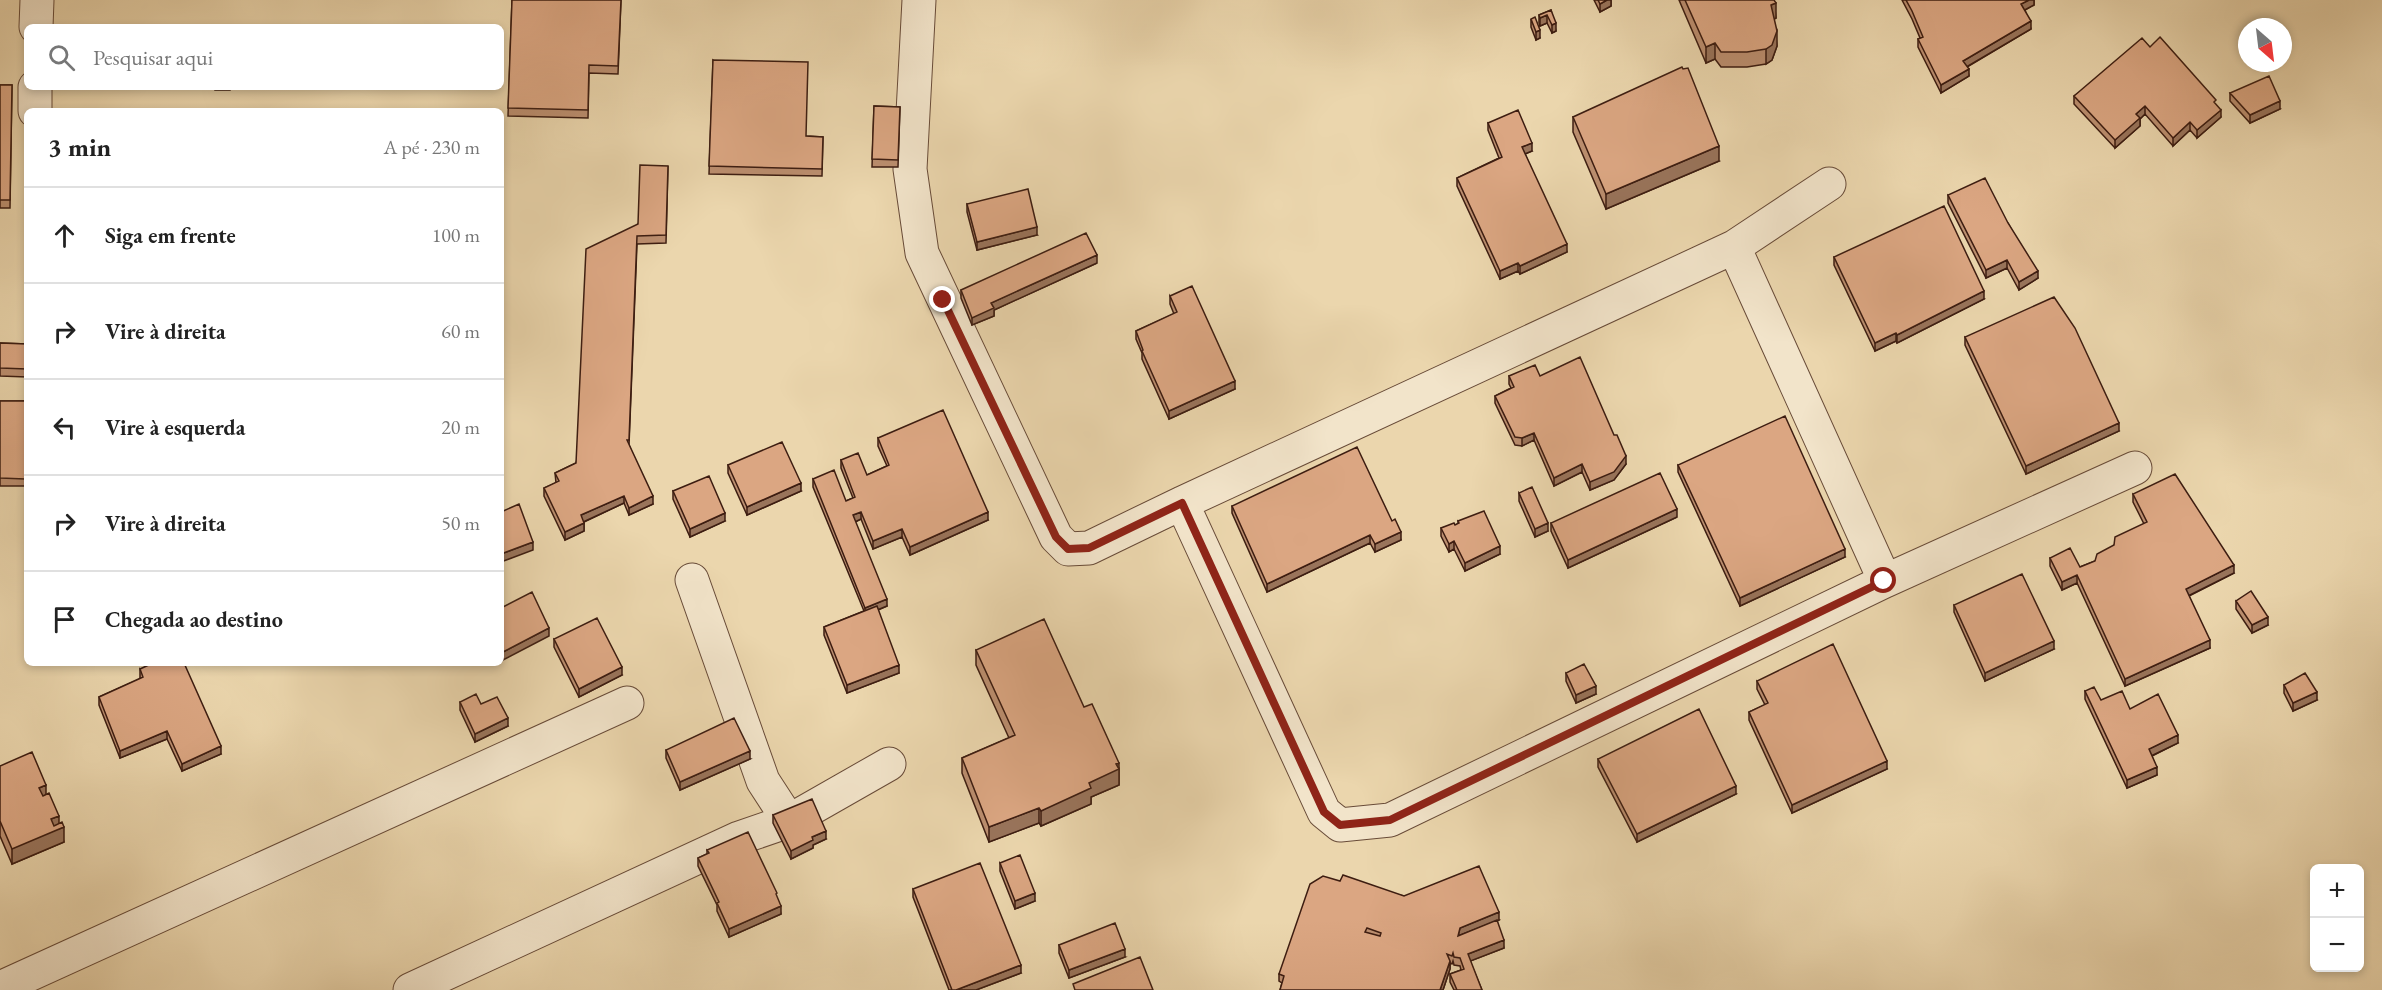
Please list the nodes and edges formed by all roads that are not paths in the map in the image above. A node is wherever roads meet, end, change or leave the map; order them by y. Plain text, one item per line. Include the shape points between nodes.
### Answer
1 (37, 0) edge
2 (919, 0) edge
3 (36, 24) edge
4 (35, 90) edge
5 (35, 108) edge
6 (1829, 184) dead end
7 (1734, 247) junction
8 (2135, 468) dead end
9 (1182, 503) junction
10 (692, 580) dead end
11 (1884, 581) junction
12 (627, 703) dead end
13 (889, 764) dead end
14 (789, 821) junction
15 (0, 988) edge
16 (410, 990) edge

1 - 3 street
2 - 9 street via 910,169 922,253 1056,537 1068,549 1089,548
4 - 5 street
6 - 7 street
7 - 9 street
7 - 11 street
8 - 11 street
9 - 11 street via 1324,812 1340,825 1390,820
10 - 14 street via 763,781
12 - 15 street
13 - 14 street
14 - 16 street via 739,838

